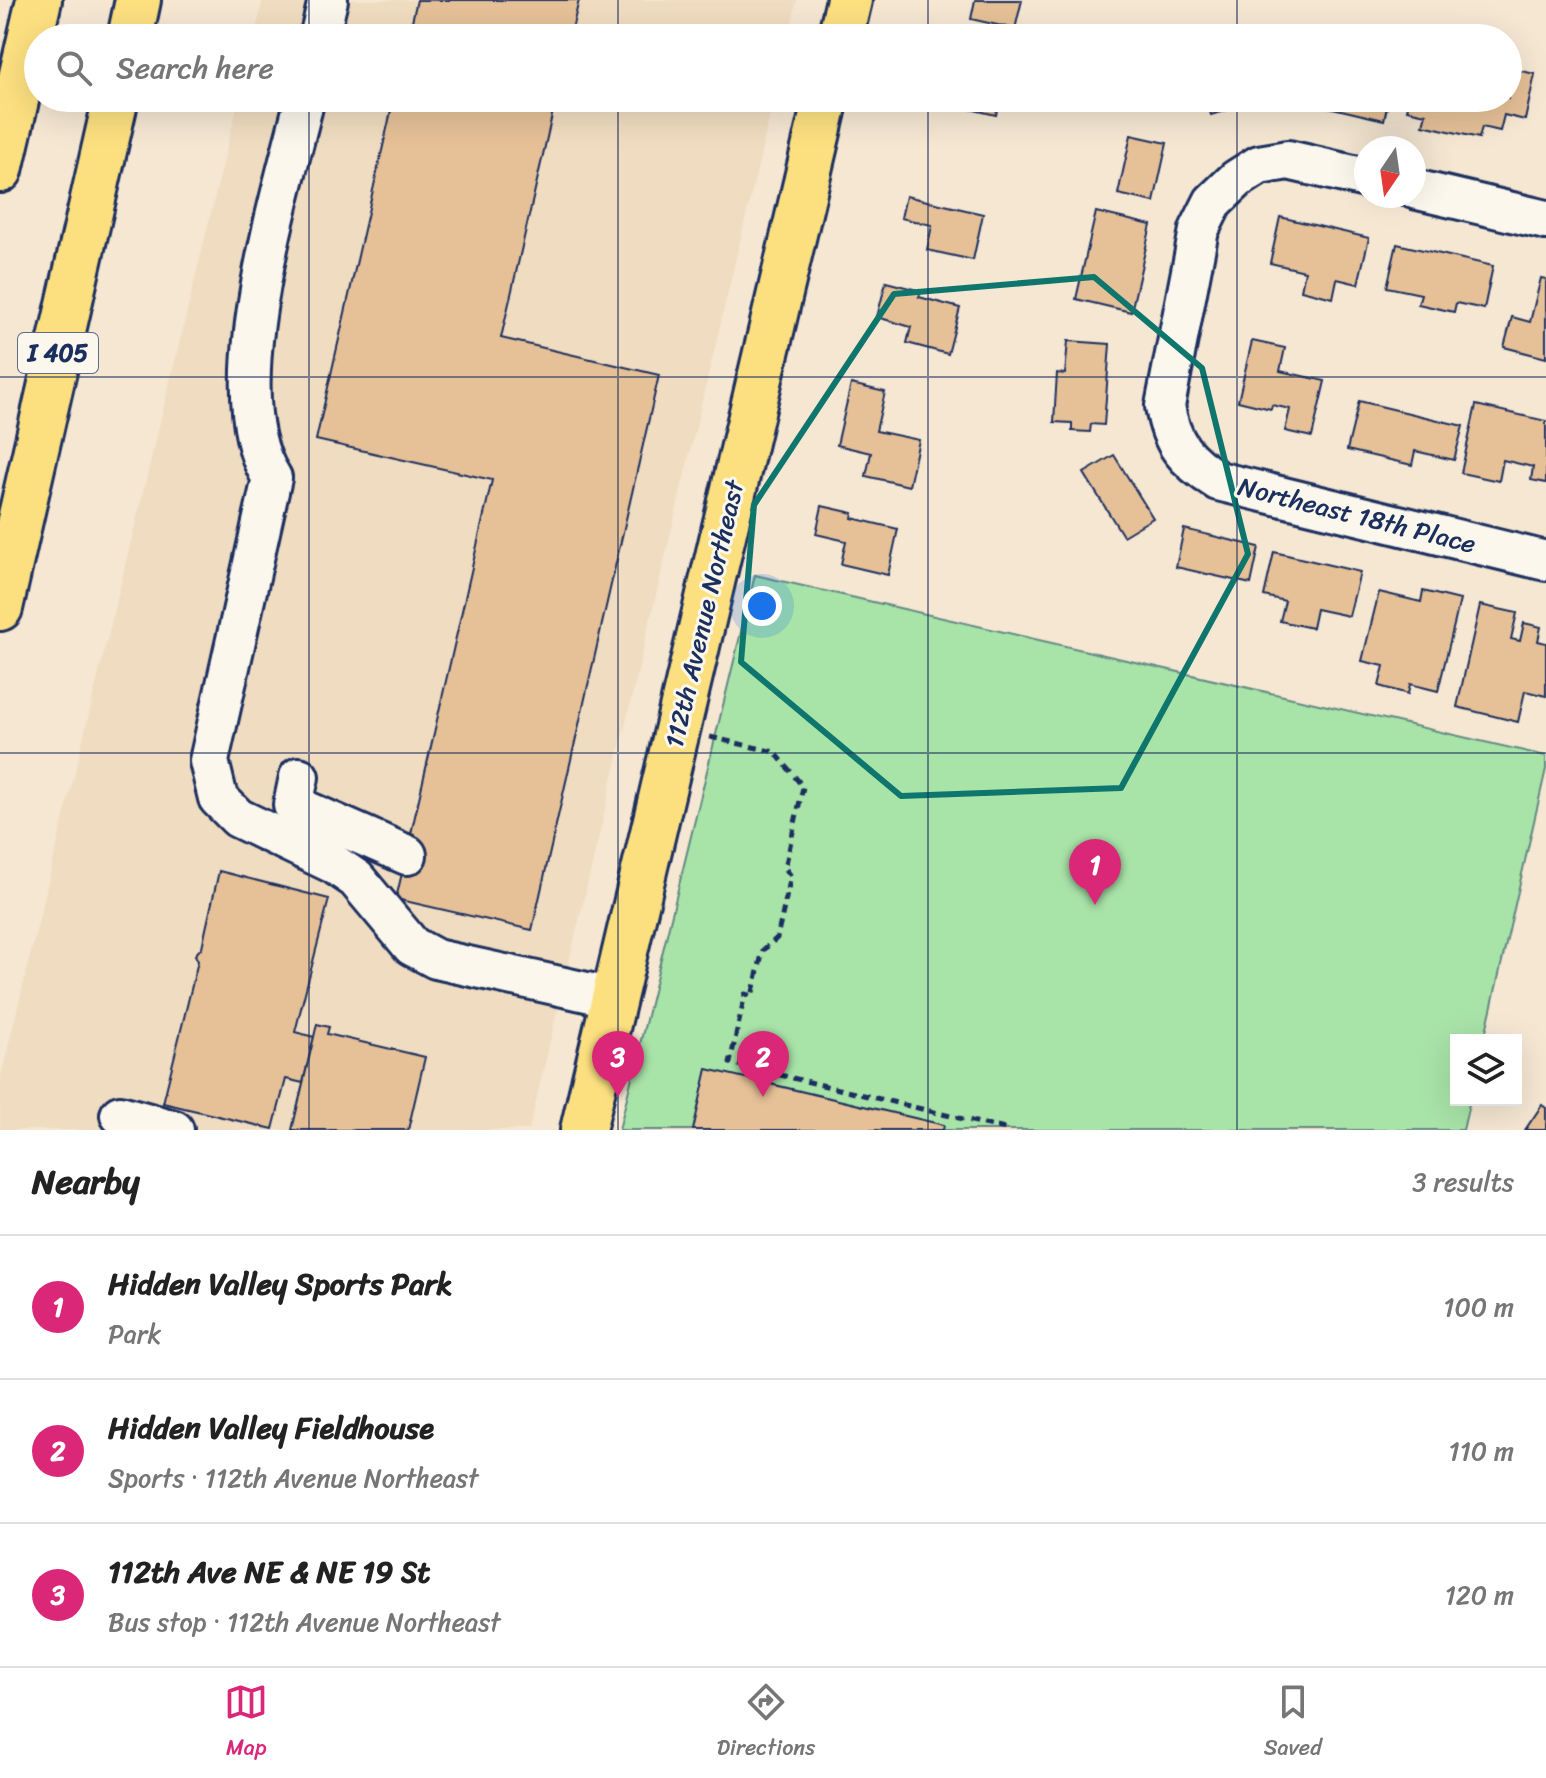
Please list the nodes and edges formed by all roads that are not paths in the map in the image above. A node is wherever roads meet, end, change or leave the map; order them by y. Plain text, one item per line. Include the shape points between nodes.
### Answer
1 (39, 0) edge
2 (138, 0) edge
3 (328, 0) edge
4 (33, 24) edge
5 (133, 24) edge
6 (322, 24) edge
7 (24, 65) edge
8 (113, 112) edge
9 (302, 112) edge
10 (823, 112) edge
11 (0, 170) edge
12 (1354, 175) edge
13 (1426, 192) edge
14 (1546, 220) edge
15 (1546, 561) edge
16 (0, 608) edge
17 (299, 777) dead end
18 (407, 855) dead end
19 (614, 998) junction
20 (120, 1115) dead end
21 (174, 1130) edge
22 (583, 1130) edge

1 - 4 main road
2 - 5 main road
3 - 6 street
7 - 11 main road
8 - 16 main road, I 405
9 - 19 street via 254,312 250,385 256,441 272,478 209,761 212,783 218,798 238,818 356,879 412,946 436,959
10 - 19 main road, 112th Avenue Northeast
12 - 15 street, Northeast 18th Place via 1288,160 1259,165 1213,202 1199,230 1165,406 1168,427 1196,467 1218,481
13 - 14 street
17 - 18 street via 293,805
19 - 22 main road, 112th Avenue Northeast
20 - 21 street

